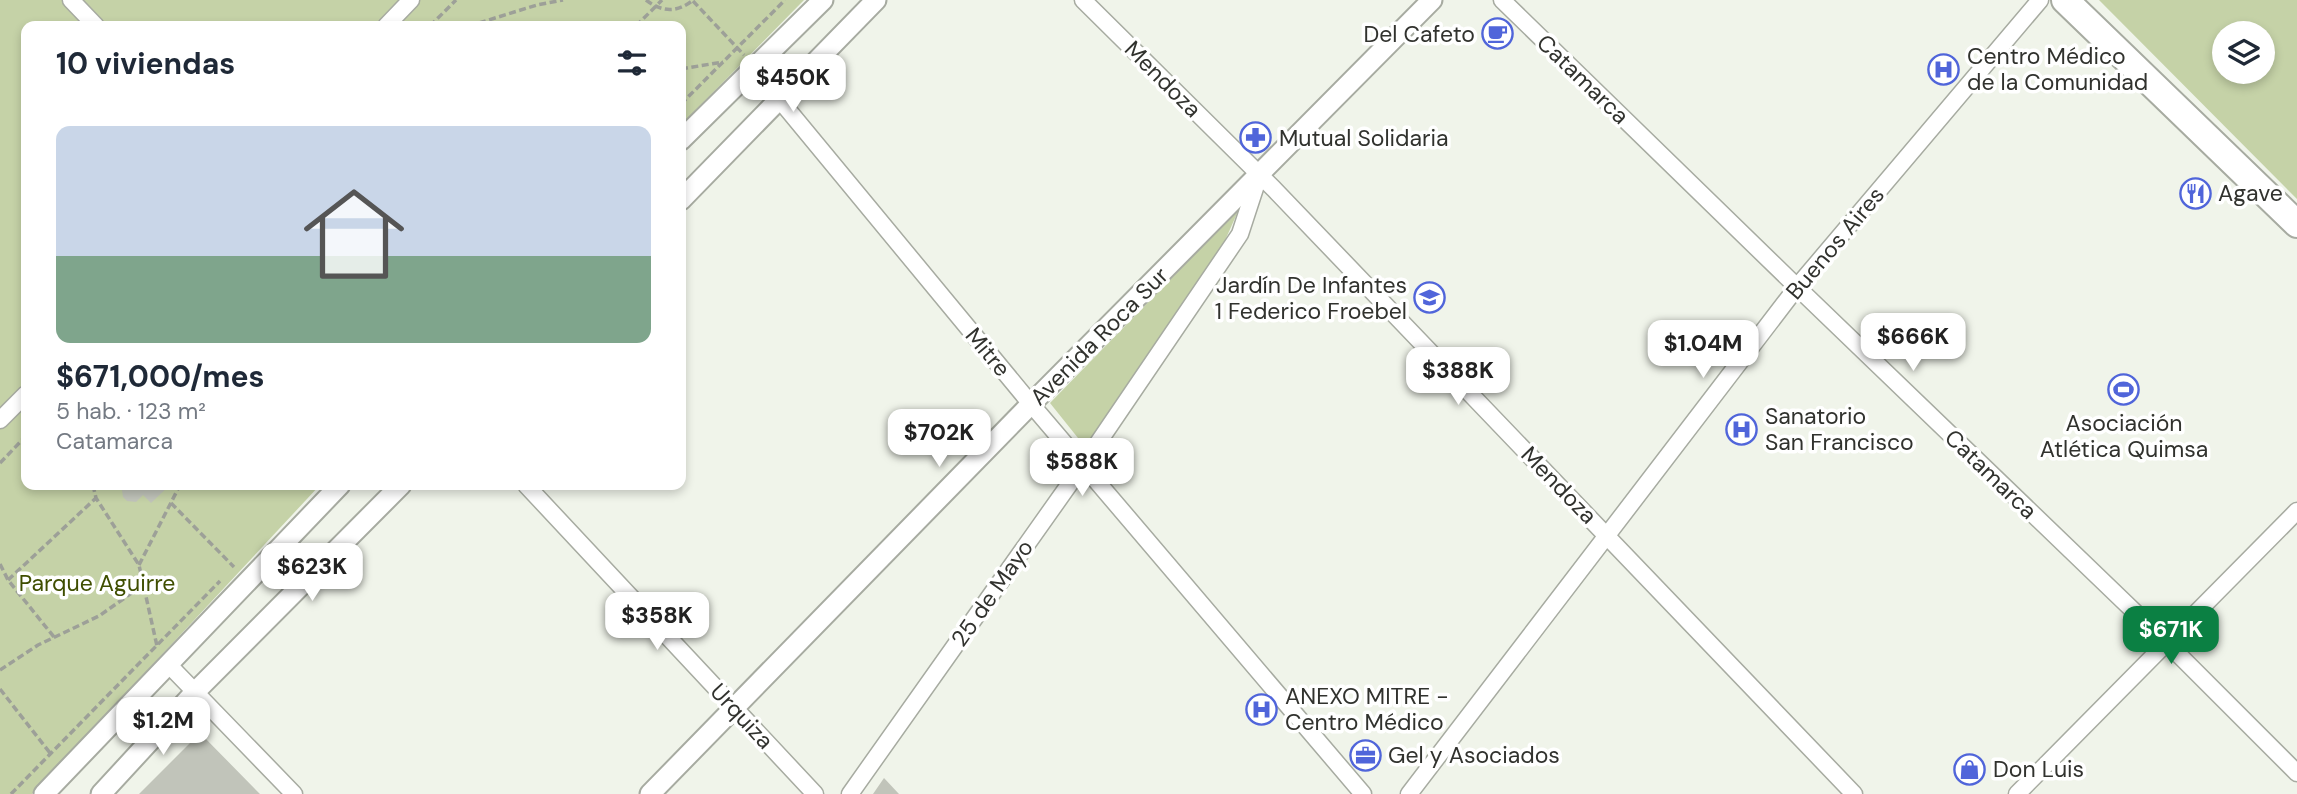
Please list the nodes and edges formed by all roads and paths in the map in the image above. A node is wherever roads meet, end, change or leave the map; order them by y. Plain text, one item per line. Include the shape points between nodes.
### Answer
1 (71, 0) edge
2 (411, 0) edge
3 (456, 0) edge
4 (564, 0) edge
5 (646, 0) edge
6 (662, 0) edge
7 (693, 0) edge
8 (785, 0) edge
9 (822, 0) edge
10 (876, 0) edge
11 (1083, 0) edge
12 (1432, 0) edge
13 (1502, 0) edge
14 (2039, 0) edge
15 (2065, 0) edge
16 (655, 7) junction
17 (91, 21) edge
18 (391, 21) edge
19 (435, 21) edge
20 (485, 21) edge
21 (641, 21) edge
22 (737, 49) junction
23 (723, 62) junction
24 (756, 65) junction
25 (686, 68) edge
26 (686, 99) edge
27 (779, 100) junction
28 (686, 135) edge
29 (1259, 175) junction
30 (686, 195) edge
31 (2297, 224) edge
32 (1797, 288) junction
33 (21, 399) edge
34 (1031, 404) junction
35 (0, 420) edge
36 (21, 441) edge
37 (0, 463) edge
38 (1083, 465) junction
39 (94, 490) edge
40 (178, 490) edge
41 (335, 490) edge
42 (396, 490) edge
43 (531, 490) edge
44 (96, 498) junction
45 (171, 503) junction
46 (2297, 511) edge
47 (1607, 536) junction
48 (0, 564) edge
49 (139, 565) junction
50 (234, 567) dead end
51 (225, 576) dead end
52 (8, 580) junction
53 (144, 585) junction
54 (54, 637) junction
55 (2168, 644) junction
56 (157, 646) junction
57 (168, 664) junction
58 (0, 670) edge
59 (0, 689) edge
60 (195, 692) junction
61 (735, 708) junction
62 (51, 754) junction
63 (2297, 773) edge
64 (11, 794) edge
65 (44, 794) edge
66 (100, 794) edge
67 (294, 794) edge
68 (650, 794) edge
69 (815, 794) edge
70 (850, 794) edge
71 (1363, 794) edge
72 (1409, 794) edge
73 (1854, 794) edge
74 (2017, 794) edge

1 - 17 street
2 - 18 street
3 - 19 path
4 - 20 path
5 - 16 path
6 - 16 path
7 - 16 path via 675,10
7 - 22 path
8 - 22 path
9 - 24 street
10 - 27 street
11 - 29 street, Mendoza
12 - 29 street, Avenida Roca Sur
13 - 32 street, Catamarca
14 - 32 street, Buenos Aires
15 - 31 highway
16 - 21 path
22 - 23 path
22 - 24 path
23 - 25 path
23 - 26 path
24 - 27 street, Mitre
24 - 28 street
27 - 30 street
27 - 34 street, Mitre
29 - 34 street, Avenida Roca Sur
29 - 38 street, 25 de Mayo via 1240,234
29 - 47 street, Mendoza
32 - 47 street, Buenos Aires
32 - 55 street, Catamarca
33 - 35 street
34 - 38 street, Mitre
34 - 61 street, Avenida Roca Sur
36 - 37 path
38 - 70 street, 25 de Mayo
38 - 71 street, Mitre
39 - 44 path
40 - 45 path
41 - 57 street
42 - 60 street
43 - 61 street, Urquiza
44 - 49 path
44 - 52 path
45 - 49 path
45 - 50 path
46 - 55 street
47 - 72 street, Buenos Aires
47 - 73 street, Mendoza
48 - 52 path
49 - 53 path
51 - 56 path
52 - 54 path
53 - 54 path via 99,616
53 - 56 path
54 - 58 path
55 - 63 street, Catamarca
55 - 74 street
56 - 57 path
56 - 62 path
57 - 60 street
57 - 65 street
59 - 62 path
60 - 66 street
60 - 67 street
61 - 68 street, Avenida Roca Sur
61 - 69 street, Urquiza
62 - 64 path

